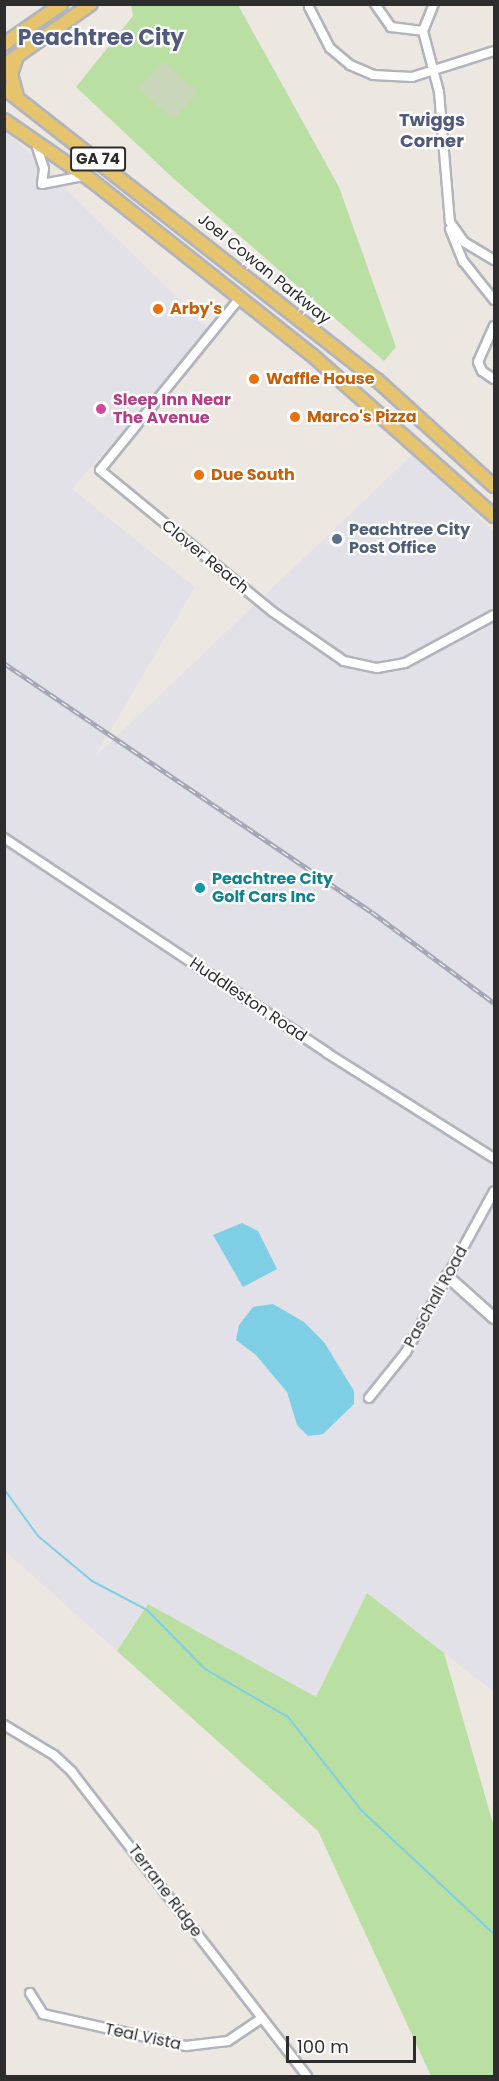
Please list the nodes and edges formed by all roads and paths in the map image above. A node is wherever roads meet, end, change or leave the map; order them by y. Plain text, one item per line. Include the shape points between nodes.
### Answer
1 (62, 4) edge
2 (81, 4) edge
3 (91, 4) edge
4 (375, 4) edge
5 (434, 4) edge
6 (309, 7) dead end
7 (74, 17) junction
8 (423, 31) junction
9 (4, 44) edge
10 (495, 51) edge
11 (17, 57) junction
12 (4, 65) edge
13 (434, 70) junction
14 (4, 88) edge
15 (17, 98) junction
16 (4, 120) edge
17 (34, 141) junction
18 (84, 176) junction
19 (450, 222) junction
20 (495, 260) edge
21 (239, 299) junction
22 (495, 300) edge
23 (495, 326) edge
24 (495, 379) edge
25 (495, 486) edge
26 (495, 516) edge
27 (495, 615) edge
28 (4, 838) edge
29 (495, 1158) edge
30 (495, 1191) edge
31 (447, 1276) junction
32 (495, 1318) edge
33 (369, 1398) dead end
34 (4, 1725) edge
35 (30, 1993) dead end
36 (261, 2019) junction
37 (307, 2076) edge

1 - 9 main road
2 - 7 main road
3 - 7 main road
4 - 8 street via 391,27
5 - 8 street
6 - 13 street via 330,48 361,71 399,79
7 - 11 main road
8 - 13 street
10 - 13 street
11 - 12 main road
11 - 15 main road via 10,74
13 - 19 street
14 - 15 main road, Joel Cowan Parkway / GA 74
15 - 25 main road, Joel Cowan Parkway / GA 74 via 377,380
16 - 17 main road, GA 74
17 - 18 main road, GA 74
17 - 18 street via 44,169 42,184
18 - 21 main road, GA 74
19 - 20 street via 464,242
19 - 22 street via 463,261
21 - 26 main road, GA 74 via 312,355
21 - 27 street, Clover Reach via 100,470 273,612 344,661 377,668 405,663
23 - 24 street via 478,362 482,371
28 - 29 street, Huddleston Road via 327,1053
30 - 31 street, Paschall Road
31 - 32 street
31 - 33 street, Paschall Road via 406,1352
34 - 36 street, Terrane Ridge via 54,1755 72,1772
35 - 36 street, Teal Vista via 43,2014 186,2046 228,2041
36 - 37 street, Terrane Ridge

